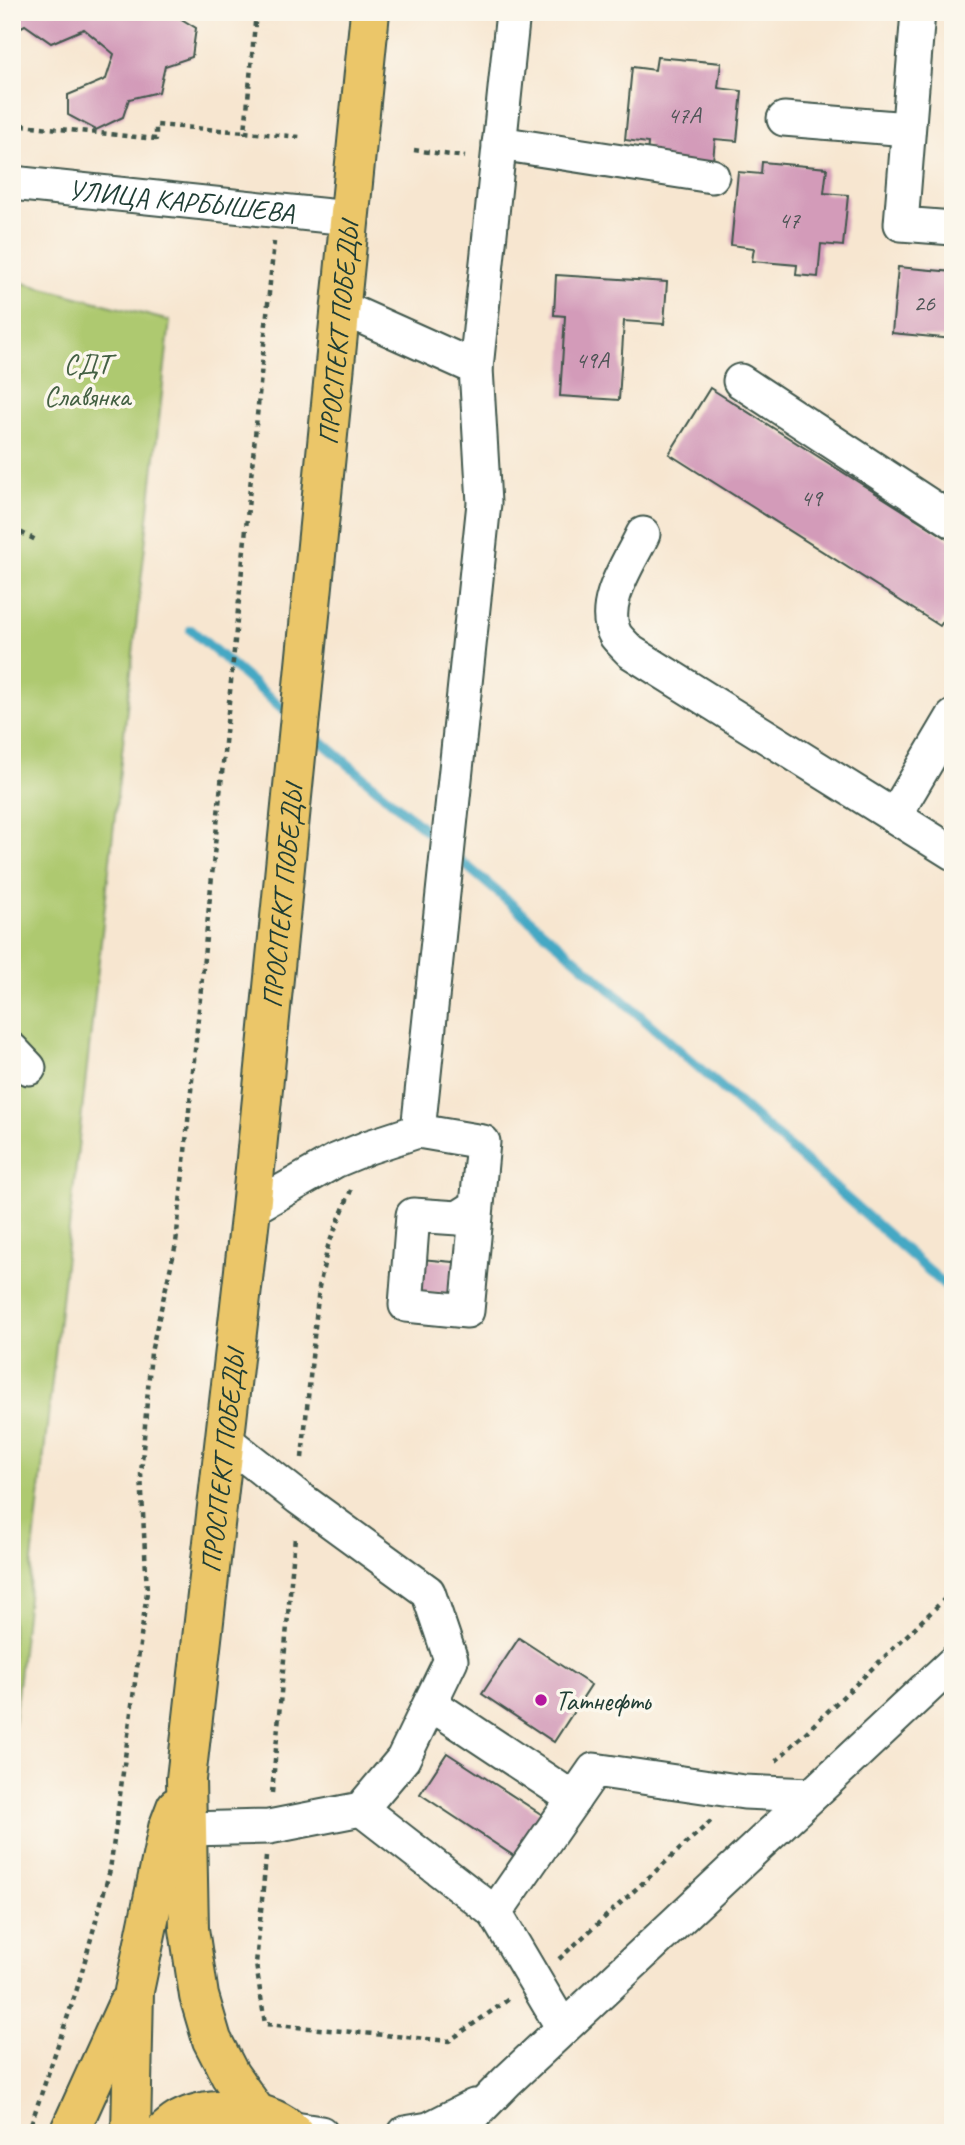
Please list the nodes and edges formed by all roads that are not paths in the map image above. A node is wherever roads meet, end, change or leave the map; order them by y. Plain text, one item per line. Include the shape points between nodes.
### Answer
1 (370, 12) edge
2 (513, 12) edge
3 (918, 12) edge
4 (784, 119) dead end
5 (908, 129) junction
6 (499, 143) junction
7 (712, 176) dead end
8 (12, 183) edge
9 (349, 218) junction
10 (953, 228) edge
11 (340, 307) junction
12 (476, 368) junction
13 (740, 381) dead end
14 (953, 521) edge
15 (643, 534) dead end
16 (953, 717) edge
17 (895, 815) junction
18 (953, 853) edge
19 (418, 1131) junction
20 (477, 1206) dead end
21 (251, 1209) junction
22 (225, 1440) junction
23 (953, 1663) edge
24 (431, 1704) junction
25 (186, 1779) junction
26 (811, 1795) junction
27 (574, 1799) junction
28 (361, 1809) junction
29 (188, 1829) junction
30 (495, 1913) junction
31 (134, 1991) junction
32 (563, 2028) junction
33 (507, 2081) junction
34 (290, 2126) edge
35 (69, 2133) edge
36 (131, 2133) edge
37 (163, 2133) edge
38 (405, 2133) edge
39 (456, 2133) edge

1 - 9 main road, ПРОСПЕКТ ПОБЕДЫ
2 - 6 street
3 - 5 street
4 - 5 street
5 - 10 street via 901,224
6 - 7 street
6 - 12 street
8 - 9 street, УЛИЦА КАРБЫШЕВА
9 - 11 main road, ПРОСПЕКТ ПОБЕДЫ
11 - 12 street
11 - 21 main road, ПРОСПЕКТ ПОБЕДЫ
12 - 19 street via 484,503
13 - 14 street
15 - 17 street via 615,594 610,616 616,636 631,652
16 - 17 street
17 - 18 street
19 - 20 street via 483,1142
19 - 21 street via 335,1161
21 - 22 main road, ПРОСПЕКТ ПОБЕДЫ
22 - 24 street via 428,1592 451,1660
22 - 25 main road, ПРОСПЕКТ ПОБЕДЫ
23 - 26 street
24 - 27 street
24 - 28 street via 403,1759
25 - 29 main road
25 - 31 main road via 168,1828
26 - 27 street via 744,1792 594,1770
26 - 32 street
27 - 30 street
28 - 29 street via 269,1826
28 - 30 street
29 - 34 main road via 189,1929 199,1996 212,2040 230,2075
30 - 32 street
31 - 35 main road
31 - 36 main road
32 - 33 street
33 - 38 street via 470,2108 429,2129
33 - 39 street
34 - 37 main road via 218,2109 181,2119

